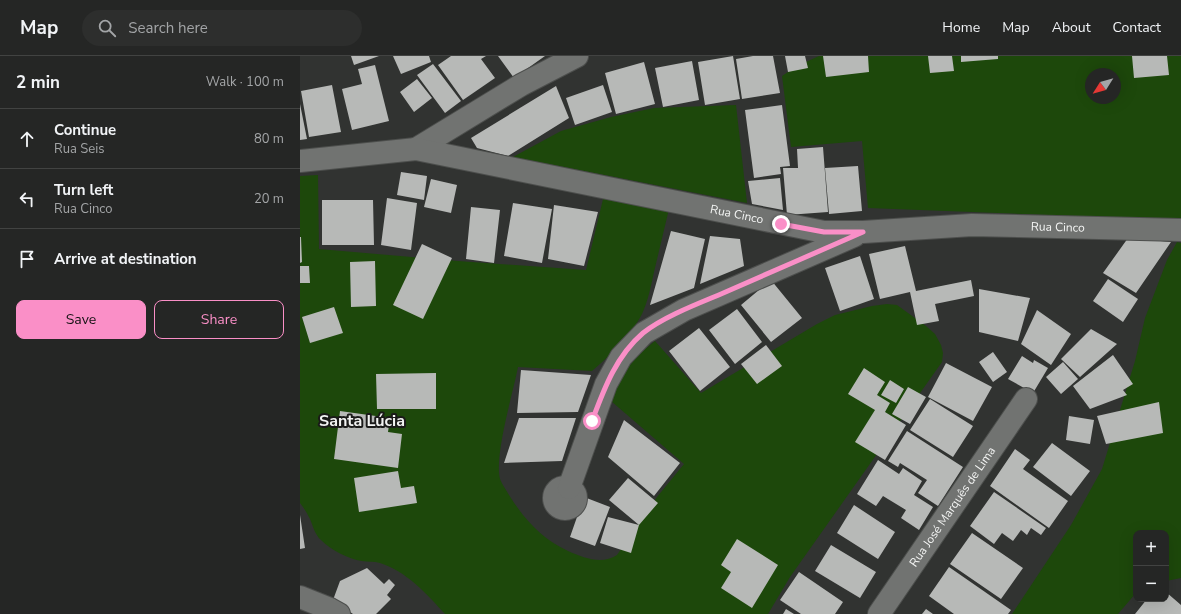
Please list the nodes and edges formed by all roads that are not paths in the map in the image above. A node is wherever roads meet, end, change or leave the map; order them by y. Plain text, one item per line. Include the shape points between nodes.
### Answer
1 (577, 56) edge
2 (416, 149) junction
3 (300, 161) edge
4 (1181, 230) edge
5 (863, 232) junction
6 (1026, 399) dead end
7 (569, 488) dead end
8 (300, 597) edge
9 (339, 614) edge
10 (879, 614) edge

1 - 2 street via 521,85
2 - 3 street
2 - 5 street, Rua Cinco via 812,230
4 - 5 street, Rua Cinco via 972,225
5 - 7 street via 684,310 644,333 621,358 606,384
6 - 10 street, Rua José Marquês de Lima
8 - 9 street

